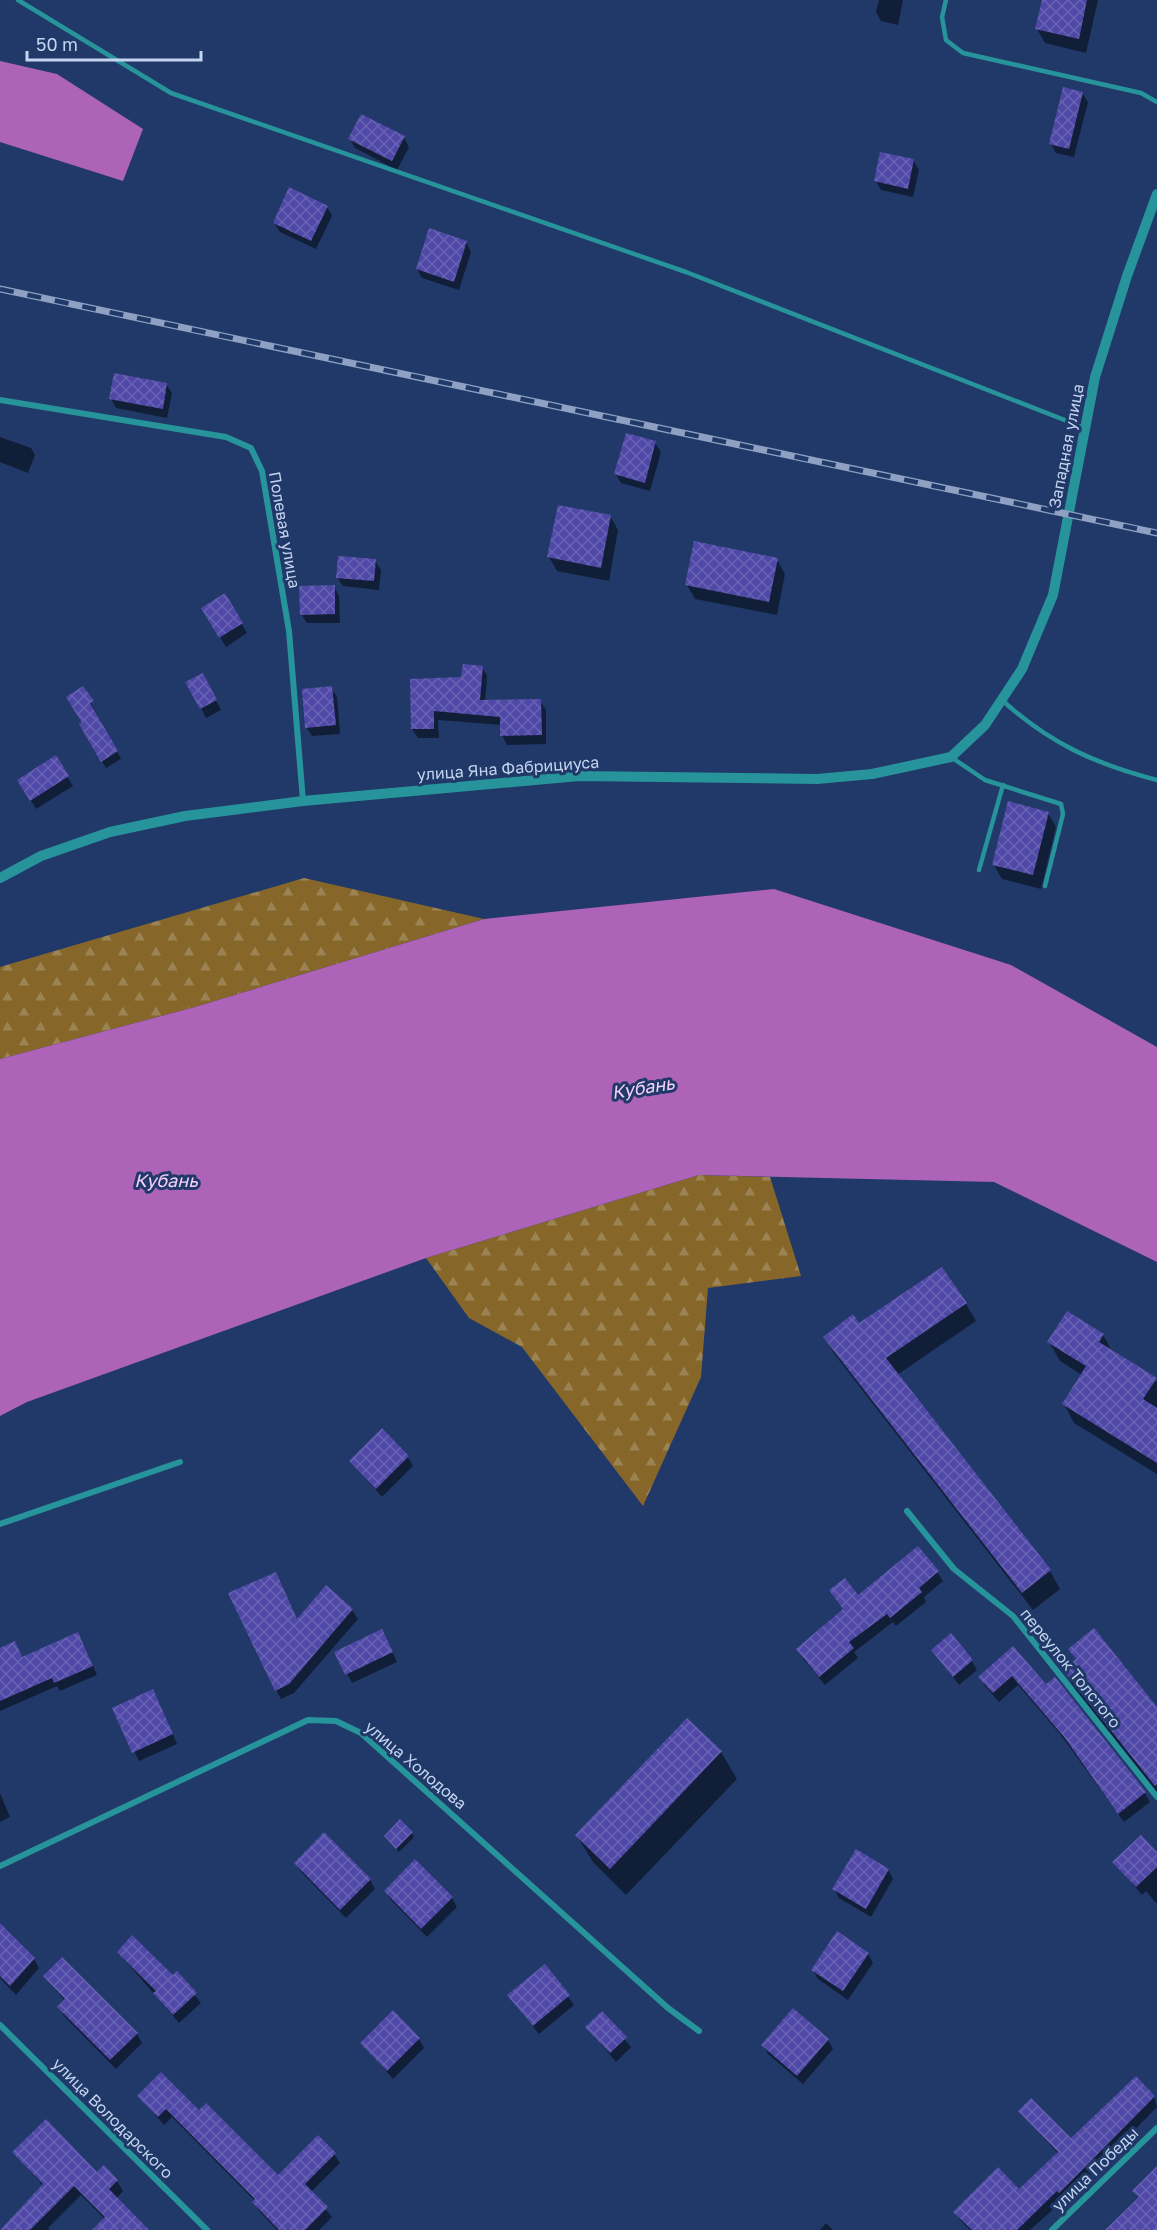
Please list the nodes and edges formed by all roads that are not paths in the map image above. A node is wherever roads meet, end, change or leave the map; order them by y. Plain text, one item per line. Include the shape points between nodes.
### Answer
1 (18, 0) edge
2 (946, 0) edge
3 (1157, 102) edge
4 (1157, 194) edge
5 (0, 400) edge
6 (1085, 428) junction
7 (1002, 700) junction
8 (951, 757) junction
9 (1157, 780) edge
10 (1003, 785) junction
11 (303, 801) junction
12 (979, 870) dead end
13 (0, 878) edge
14 (1045, 886) dead end
15 (180, 1462) dead end
16 (907, 1511) dead end
17 (0, 1524) edge
18 (1157, 1797) edge
19 (0, 1866) edge
20 (0, 2025) edge
21 (699, 2031) dead end
22 (1157, 2127) edge
23 (207, 2230) edge
24 (1052, 2230) edge

1 - 6 lane via 171,93 686,272
2 - 3 lane via 942,17 946,40 963,52 1142,93
4 - 6 street, Западная улица via 1095,377
5 - 11 street, Полевая улица via 226,437 250,448 262,471 288,631
6 - 7 street, Западная улица via 1053,595 1022,669
7 - 8 street via 985,725
7 - 9 lane via 1031,726 1065,747 1110,768
8 - 10 lane via 985,780
8 - 11 street, улица Яна Фабрициуса via 872,774 817,778 579,776
10 - 12 lane
10 - 14 lane via 1061,804 1063,814
11 - 13 street, улица Яна Фабрициуса via 185,816 110,832 42,856
15 - 17 street
16 - 18 street, переулок Толстого via 954,1569 1014,1616
19 - 21 street, улица Холодова via 308,1720 336,1721 361,1733 668,2008
20 - 23 street, улица Володарского
22 - 24 street, улица Победы

